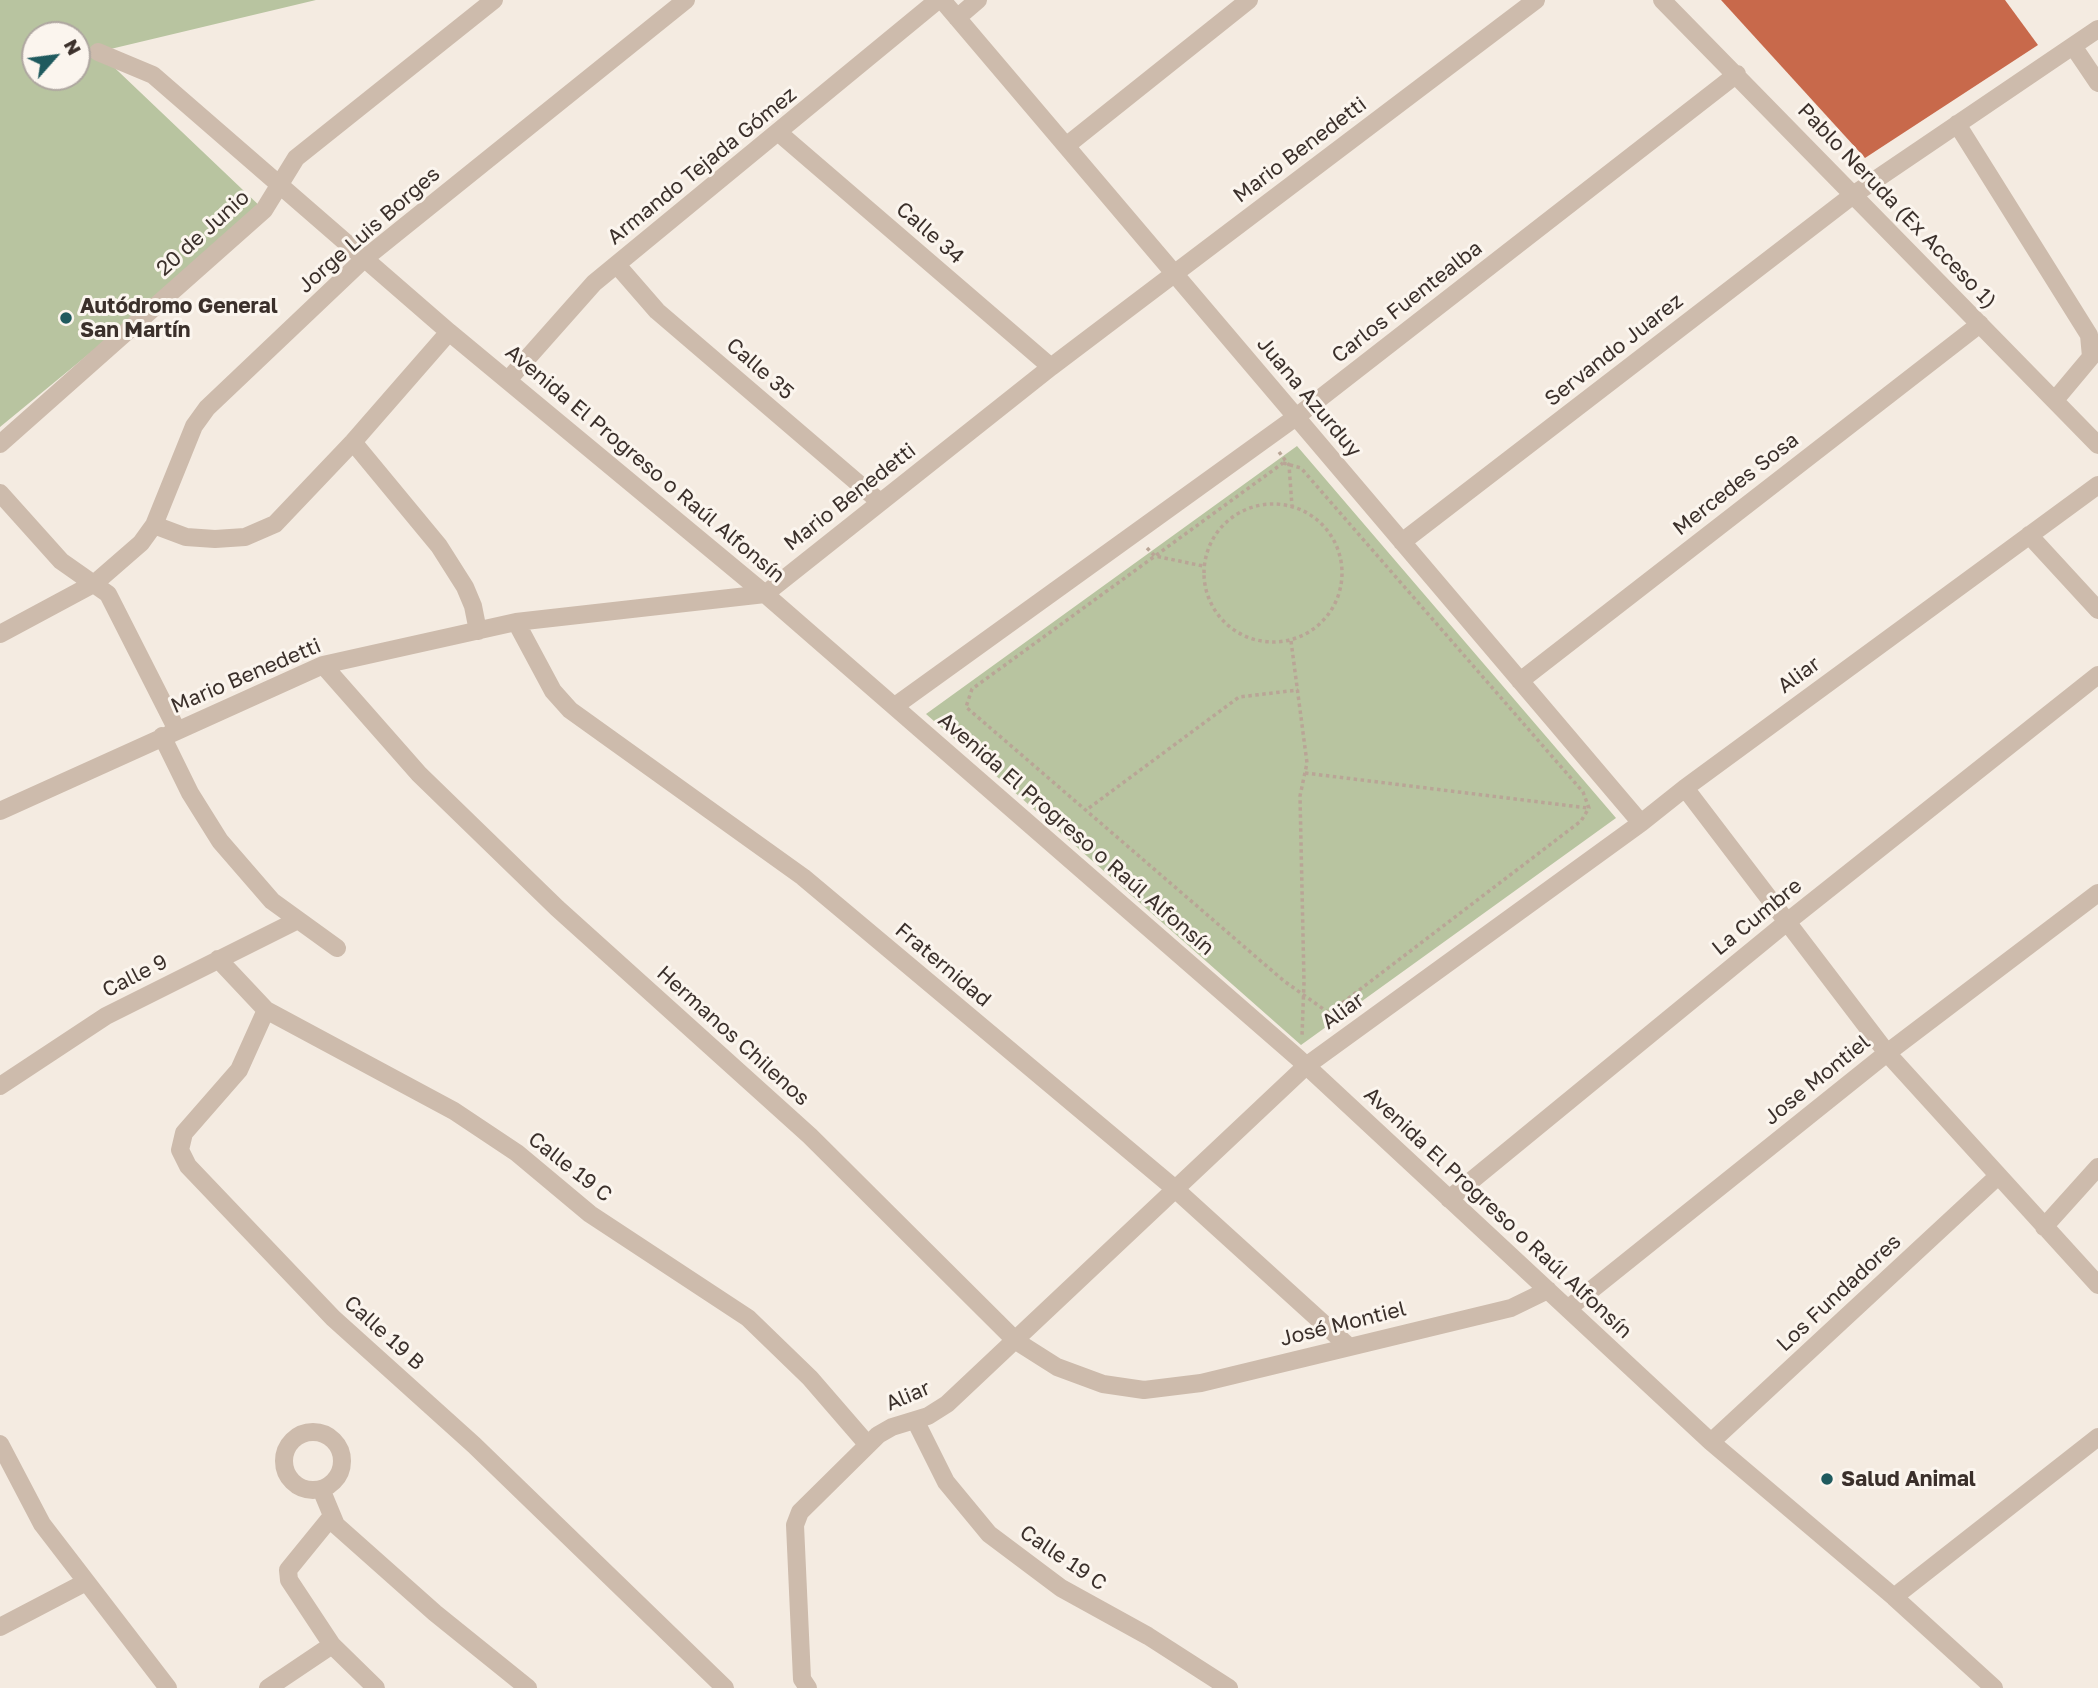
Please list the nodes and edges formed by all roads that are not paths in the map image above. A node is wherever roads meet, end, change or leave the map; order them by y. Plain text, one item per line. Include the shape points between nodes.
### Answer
1 (495, 0) edge
2 (686, 0) edge
3 (940, 0) edge
4 (978, 0) edge
5 (1249, 0) edge
6 (1536, 0) edge
7 (1662, 0) edge
8 (957, 18) junction
9 (2098, 29) edge
10 (2073, 46) junction
11 (98, 52) dead end
12 (1737, 74) junction
13 (2098, 83) edge
14 (1956, 124) junction
15 (779, 133) junction
16 (1066, 146) junction
17 (281, 185) junction
18 (1853, 195) junction
19 (364, 259) junction
20 (617, 265) junction
21 (1174, 274) junction
22 (1980, 324) junction
23 (449, 332) junction
24 (1051, 367) junction
25 (508, 380) junction
26 (2055, 400) junction
27 (1296, 416) junction
28 (353, 442) junction
29 (0, 444) edge
30 (2098, 445) edge
31 (2098, 485) edge
32 (0, 493) edge
33 (880, 502) junction
34 (154, 525) junction
35 (2029, 535) junction
36 (1402, 542) junction
37 (94, 583) junction
38 (765, 594) junction
39 (2098, 610) edge
40 (516, 622) junction
41 (478, 631) junction
42 (0, 634) edge
43 (323, 666) junction
44 (2098, 676) edge
45 (1520, 681) junction
46 (895, 706) junction
47 (170, 733) junction
48 (1685, 788) junction
49 (0, 811) edge
50 (1641, 823) junction
51 (2098, 893) edge
52 (298, 920) junction
53 (1787, 922) junction
54 (337, 948) dead end
55 (218, 959) junction
56 (266, 1010) junction
57 (1887, 1053) junction
58 (1302, 1062) junction
59 (0, 1086) edge
60 (2098, 1167) edge
61 (1997, 1177) junction
62 (1174, 1188) junction
63 (1449, 1199) junction
64 (2045, 1227) junction
65 (2098, 1285) edge
66 (1548, 1290) junction
67 (1570, 1307) junction
68 (1016, 1341) junction
69 (1347, 1345) junction
70 (1144, 1390) joint
71 (915, 1420) junction
72 (2098, 1437) edge
73 (1711, 1442) junction
74 (0, 1444) edge
75 (868, 1445) junction
76 (320, 1489) dead end
77 (332, 1516) junction
78 (86, 1582) junction
79 (1894, 1597) junction
80 (0, 1628) edge
81 (332, 1645) junction
82 (168, 1688) edge
83 (268, 1688) edge
84 (376, 1688) edge
85 (528, 1688) edge
86 (725, 1688) edge
87 (808, 1688) edge
88 (1229, 1688) edge
89 (1994, 1688) edge

1 - 17 street, 20 de Junio via 314,142 296,158
2 - 19 street, Jorge Luis Borges
3 - 8 street, Juana Azurduy
3 - 15 street, Armando Tejada Gómez
4 - 8 street
5 - 16 street
6 - 21 street, Mario Benedetti
7 - 12 street, Pablo Neruda (Ex Acceso 1)
8 - 16 street, Juana Azurduy
9 - 10 street, Servando Juarez
10 - 13 street
10 - 14 street, Servando Juarez
11 - 17 street, Avenida El Progreso o Raúl Alfonsín via 153,75
12 - 18 street, Pablo Neruda (Ex Acceso 1)
12 - 27 street, Carlos Fuentealba
14 - 18 street, Servando Juarez
14 - 26 street via 2089,335 2091,357
15 - 20 street, Armando Tejada Gómez
15 - 24 street, Calle 34
16 - 21 street, Juana Azurduy
17 - 19 street, Avenida El Progreso o Raúl Alfonsín
17 - 29 street, 20 de Junio via 264,210
18 - 22 street, Pablo Neruda (Ex Acceso 1)
18 - 36 street, Servando Juarez
19 - 23 street, Avenida El Progreso o Raúl Alfonsín
19 - 34 street, Jorge Luis Borges via 207,408 194,426
20 - 25 street, Armando Tejada Gómez via 594,283
20 - 33 street, Calle 35 via 657,311
21 - 24 street, Mario Benedetti
21 - 27 street, Juana Azurduy
22 - 26 street, Pablo Neruda (Ex Acceso 1)
22 - 45 street, Mercedes Sosa
23 - 25 street, Avenida El Progreso o Raúl Alfonsín
23 - 28 street
24 - 33 street, Mario Benedetti
25 - 38 street, Avenida El Progreso o Raúl Alfonsín
26 - 30 street, Pablo Neruda (Ex Acceso 1)
27 - 36 street, Juana Azurduy
27 - 46 street, Carlos Fuentealba
28 - 34 street via 284,516 259,533 186,537
28 - 41 street via 439,546 465,587
31 - 35 street, Aliar
32 - 37 street via 61,561
33 - 38 street, Mario Benedetti
34 - 37 street, Jorge Luis Borges via 141,543
35 - 39 street
35 - 48 street, Aliar
36 - 45 street, Juana Azurduy
37 - 42 street, Jorge Luis Borges
37 - 47 street via 116,607
38 - 40 street, Mario Benedetti
38 - 46 street, Avenida El Progreso o Raúl Alfonsín
40 - 41 street, Mario Benedetti
40 - 62 street, Fraternidad via 553,691 570,710 803,877
41 - 43 street, Mario Benedetti
43 - 47 street, Mario Benedetti
43 - 68 street, Hermanos Chilenos via 419,774 517,870 810,1136
44 - 53 street, La Cumbre
45 - 50 street, Juana Azurduy
46 - 58 street, Avenida El Progreso o Raúl Alfonsín
47 - 49 street, Mario Benedetti
47 - 52 street via 190,793 220,841 272,901
48 - 50 street, Aliar
48 - 53 street
50 - 58 street, Aliar
51 - 57 street, Jose Montiel
52 - 54 street
52 - 55 street, Calle 9
53 - 57 street
53 - 63 street, La Cumbre
55 - 56 street, Calle 19 C
55 - 59 street, Calle 9 via 106,1016
56 - 75 street, Calle 19 C via 454,1111 517,1153 590,1214 748,1318 810,1378
56 - 86 street, Calle 19 B via 239,1070 184,1133 180,1150 188,1166 333,1318 474,1446
57 - 61 street
57 - 67 street, Jose Montiel
58 - 62 street, Aliar
58 - 63 street, Avenida El Progreso o Raúl Alfonsín
60 - 64 street
61 - 64 street
61 - 73 street, Los Fundadores
62 - 68 street, Aliar
62 - 69 street, Fraternidad
63 - 66 street, Avenida El Progreso o Raúl Alfonsín
64 - 65 street
66 - 67 street, Avenida El Progreso o Raúl Alfonsín
66 - 69 street, José Montiel via 1511,1308
67 - 73 street, Avenida El Progreso o Raúl Alfonsín
68 - 70 street, Hermanos Chilenos via 1069,1371 1103,1384
68 - 71 street, Aliar via 947,1404
69 - 70 street, José Montiel via 1201,1383
71 - 75 street, Aliar via 892,1427
71 - 88 street, Calle 19 C via 946,1482 989,1534 1061,1588
72 - 79 street
73 - 79 street, Avenida El Progreso o Raúl Alfonsín
74 - 78 street via 42,1524
75 - 87 street, Aliar via 800,1512 796,1525 802,1679
76 - 77 street
77 - 81 street via 288,1570 289,1580
77 - 85 street via 336,1525 435,1613
78 - 80 street
78 - 82 street
79 - 89 street, Avenida El Progreso o Raúl Alfonsín
81 - 83 street
81 - 84 street

